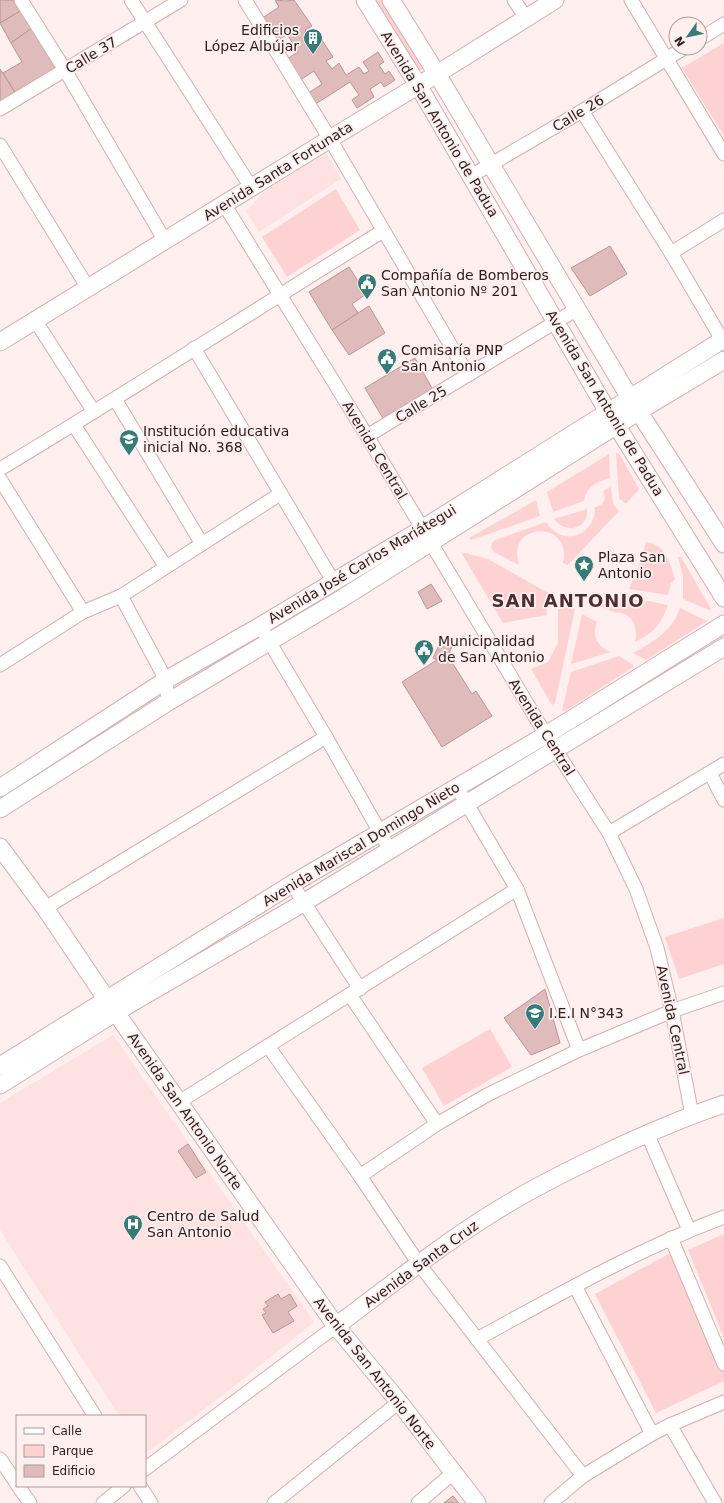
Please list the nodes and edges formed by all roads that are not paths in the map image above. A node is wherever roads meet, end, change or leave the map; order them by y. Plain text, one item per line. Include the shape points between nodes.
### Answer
1 (21, 0) edge
2 (131, 0) edge
3 (181, 0) edge
4 (245, 0) edge
5 (365, 0) edge
6 (391, 0) edge
7 (514, 0) edge
8 (555, 0) edge
9 (631, 0) edge
10 (526, 18) junction
11 (144, 22) junction
12 (724, 24) edge
13 (708, 34) edge
14 (671, 56) edge
15 (666, 59) junction
16 (65, 70) junction
17 (438, 74) junction
18 (418, 85) junction
19 (0, 109) edge
20 (582, 111) junction
21 (330, 138) junction
22 (0, 145) edge
23 (724, 154) edge
24 (492, 165) junction
25 (471, 176) junction
26 (251, 187) junction
27 (224, 204) junction
28 (724, 220) edge
29 (383, 231) junction
30 (165, 241) junction
31 (671, 253) junction
32 (88, 288) junction
33 (280, 294) junction
34 (577, 309) junction
35 (35, 320) junction
36 (557, 322) junction
37 (723, 340) edge
38 (0, 342) edge
39 (194, 348) junction
40 (724, 360) edge
41 (468, 375) junction
42 (115, 399) junction
43 (635, 404) junction
44 (94, 412) junction
45 (612, 419) junction
46 (74, 424) junction
47 (367, 436) junction
48 (0, 469) edge
49 (0, 479) edge
50 (280, 494) junction
51 (426, 536) junction
52 (202, 544) junction
53 (724, 544) edge
54 (166, 567) junction
55 (333, 581) junction
56 (121, 596) junction
57 (724, 598) edge
58 (83, 612) junction
59 (724, 624) edge
60 (260, 626) junction
61 (269, 643) junction
62 (724, 647) edge
63 (0, 665) edge
64 (166, 680) junction
65 (168, 702) junction
66 (546, 735) junction
67 (326, 737) junction
68 (556, 750) junction
69 (724, 764) edge
70 (710, 773) junction
71 (457, 787) junction
72 (0, 788) edge
73 (724, 800) edge
74 (467, 803) junction
75 (0, 809) edge
76 (418, 810) junction
77 (427, 827) junction
78 (381, 832) junction
79 (609, 832) junction
80 (0, 847) edge
81 (390, 850) junction
82 (292, 884) junction
83 (517, 889) junction
84 (303, 903) junction
85 (45, 908) junction
86 (355, 992) junction
87 (724, 993) edge
88 (112, 1006) junction
89 (672, 1011) junction
90 (268, 1046) junction
91 (579, 1050) junction
92 (0, 1066) edge
93 (0, 1086) edge
94 (179, 1102) junction
95 (724, 1104) edge
96 (692, 1115) junction
97 (438, 1124) junction
98 (647, 1133) junction
99 (360, 1176) junction
100 (724, 1217) edge
101 (689, 1230) junction
102 (671, 1238) junction
103 (419, 1264) junction
104 (0, 1266) edge
105 (574, 1286) junction
106 (336, 1326) junction
107 (477, 1338) junction
108 (724, 1364) edge
109 (399, 1402) junction
110 (724, 1402) edge
111 (94, 1415) edge
112 (670, 1425) junction
113 (652, 1434) junction
114 (0, 1459) edge
115 (146, 1468) edge
116 (453, 1473) junction
117 (583, 1476) junction
118 (16, 1482) edge
119 (19, 1487) edge
120 (123, 1487) edge
121 (141, 1487) edge
122 (277, 1502) edge
123 (30, 1503) edge
124 (103, 1503) edge
125 (151, 1503) edge
126 (418, 1503) edge
127 (478, 1503) edge
128 (551, 1503) edge
129 (715, 1503) edge

1 - 16 street
2 - 11 street
3 - 11 street, Calle 37
4 - 21 street
5 - 18 street, Avenida San Antonio de Padua
6 - 17 street, Avenida San Antonio de Padua
7 - 10 street
8 - 10 street, Avenida Santa Fortunata
9 - 15 street
10 - 17 street, Avenida Santa Fortunata
11 - 16 street, Calle 37
11 - 26 street
12 - 13 street
14 - 15 street, Calle 26
15 - 20 street, Calle 26
15 - 23 street
16 - 19 street, Calle 37
16 - 30 street
17 - 18 street, Avenida Santa Fortunata
17 - 24 street, Avenida San Antonio de Padua
18 - 21 street, Avenida Santa Fortunata
18 - 25 street, Avenida San Antonio de Padua
20 - 24 street, Calle 26
20 - 31 street
21 - 26 street, Avenida Santa Fortunata
21 - 29 street
22 - 32 street
24 - 25 street, Calle 26
24 - 34 street, Avenida San Antonio de Padua
25 - 36 street, Avenida San Antonio de Padua
26 - 27 street, Avenida Santa Fortunata
27 - 30 street, Avenida Santa Fortunata
27 - 33 street, Avenida Central
28 - 31 street
29 - 33 street
29 - 41 street
30 - 32 street, Avenida Santa Fortunata
31 - 37 street
32 - 35 street, Avenida Santa Fortunata
33 - 39 street
33 - 47 street, Avenida Central
34 - 36 street, Calle 25
34 - 43 street, Avenida San Antonio de Padua
35 - 38 street, Avenida Santa Fortunata
35 - 44 street
36 - 41 street, Calle 25
36 - 45 street, Avenida San Antonio de Padua
37 - 43 street, Avenida José Carlos Mariátegui
39 - 42 street
39 - 50 street
40 - 43 street, Avenida José Carlos Mariátegui
41 - 47 street, Calle 25
42 - 44 street
42 - 52 street
43 - 45 street, Avenida José Carlos Mariátegui
43 - 53 street, Avenida San Antonio de Padua
44 - 46 street
45 - 51 street, Avenida José Carlos Mariátegui
45 - 57 street, Avenida San Antonio de Padua
46 - 48 street
46 - 54 street
47 - 51 street, Avenida Central
49 - 58 street
50 - 52 street
50 - 55 street
51 - 55 street, Avenida José Carlos Mariátegui
51 - 61 street, Avenida José Carlos Mariátegui
51 - 66 street, Avenida Central
52 - 54 street
54 - 56 street
55 - 60 street, Avenida José Carlos Mariátegui
56 - 58 street
56 - 64 street
58 - 63 street
59 - 66 street, Avenida Mariscal Domingo Nieto
60 - 61 street
60 - 64 street, Avenida José Carlos Mariátegui
61 - 65 street, Avenida José Carlos Mariátegui
61 - 67 street
62 - 68 street, Avenida Mariscal Domingo Nieto
64 - 65 street
64 - 72 street, Avenida José Carlos Mariátegui
65 - 75 street, Avenida José Carlos Mariátegui
66 - 68 street, Avenida Central
66 - 71 street, Avenida Mariscal Domingo Nieto
67 - 78 street
67 - 85 street
68 - 74 street, Avenida Mariscal Domingo Nieto
68 - 79 street, Avenida Central
69 - 70 street
70 - 73 street
70 - 79 street
71 - 74 street
71 - 76 street, Avenida Mariscal Domingo Nieto
74 - 77 street, Avenida Mariscal Domingo Nieto
74 - 83 street
76 - 77 street
76 - 78 street, Avenida Mariscal Domingo Nieto
77 - 81 street, Avenida Mariscal Domingo Nieto
78 - 81 street
78 - 82 street, Avenida Mariscal Domingo Nieto
79 - 89 street, Avenida Central via 639,896 657,948
80 - 85 street, Avenida San Antonio Norte
81 - 84 street, Avenida Mariscal Domingo Nieto
82 - 84 street
82 - 88 street, Avenida Mariscal Domingo Nieto
83 - 86 street
83 - 91 street
84 - 86 street
84 - 88 street, Avenida Mariscal Domingo Nieto
85 - 88 street, Avenida San Antonio Norte
86 - 90 street
86 - 97 street
87 - 89 street
88 - 92 street, Avenida Mariscal Domingo Nieto
88 - 93 street, Avenida Mariscal Domingo Nieto
88 - 94 street, Avenida San Antonio Norte
89 - 91 street
89 - 96 street, Avenida Central
90 - 94 street
90 - 99 street
91 - 97 street via 487,1095
94 - 106 street, Avenida San Antonio Norte
95 - 96 street, Avenida Santa Cruz
96 - 98 street, Avenida Santa Cruz
97 - 99 street
98 - 101 street
98 - 103 street, Avenida Santa Cruz via 557,1176 491,1214
99 - 103 street
100 - 101 street
101 - 102 street
102 - 105 street
102 - 108 street
103 - 106 street, Avenida Santa Cruz
103 - 107 street
104 - 111 street
105 - 107 street
105 - 113 street
106 - 109 street, Avenida San Antonio Norte
106 - 115 street, Avenida Santa Cruz
107 - 117 street
109 - 116 street, Avenida San Antonio Norte
109 - 122 street
110 - 112 street
112 - 113 street
112 - 129 street
113 - 117 street
114 - 118 street
116 - 126 street
116 - 127 street, Avenida San Antonio Norte
117 - 128 street
119 - 123 street
120 - 124 street
121 - 125 street

